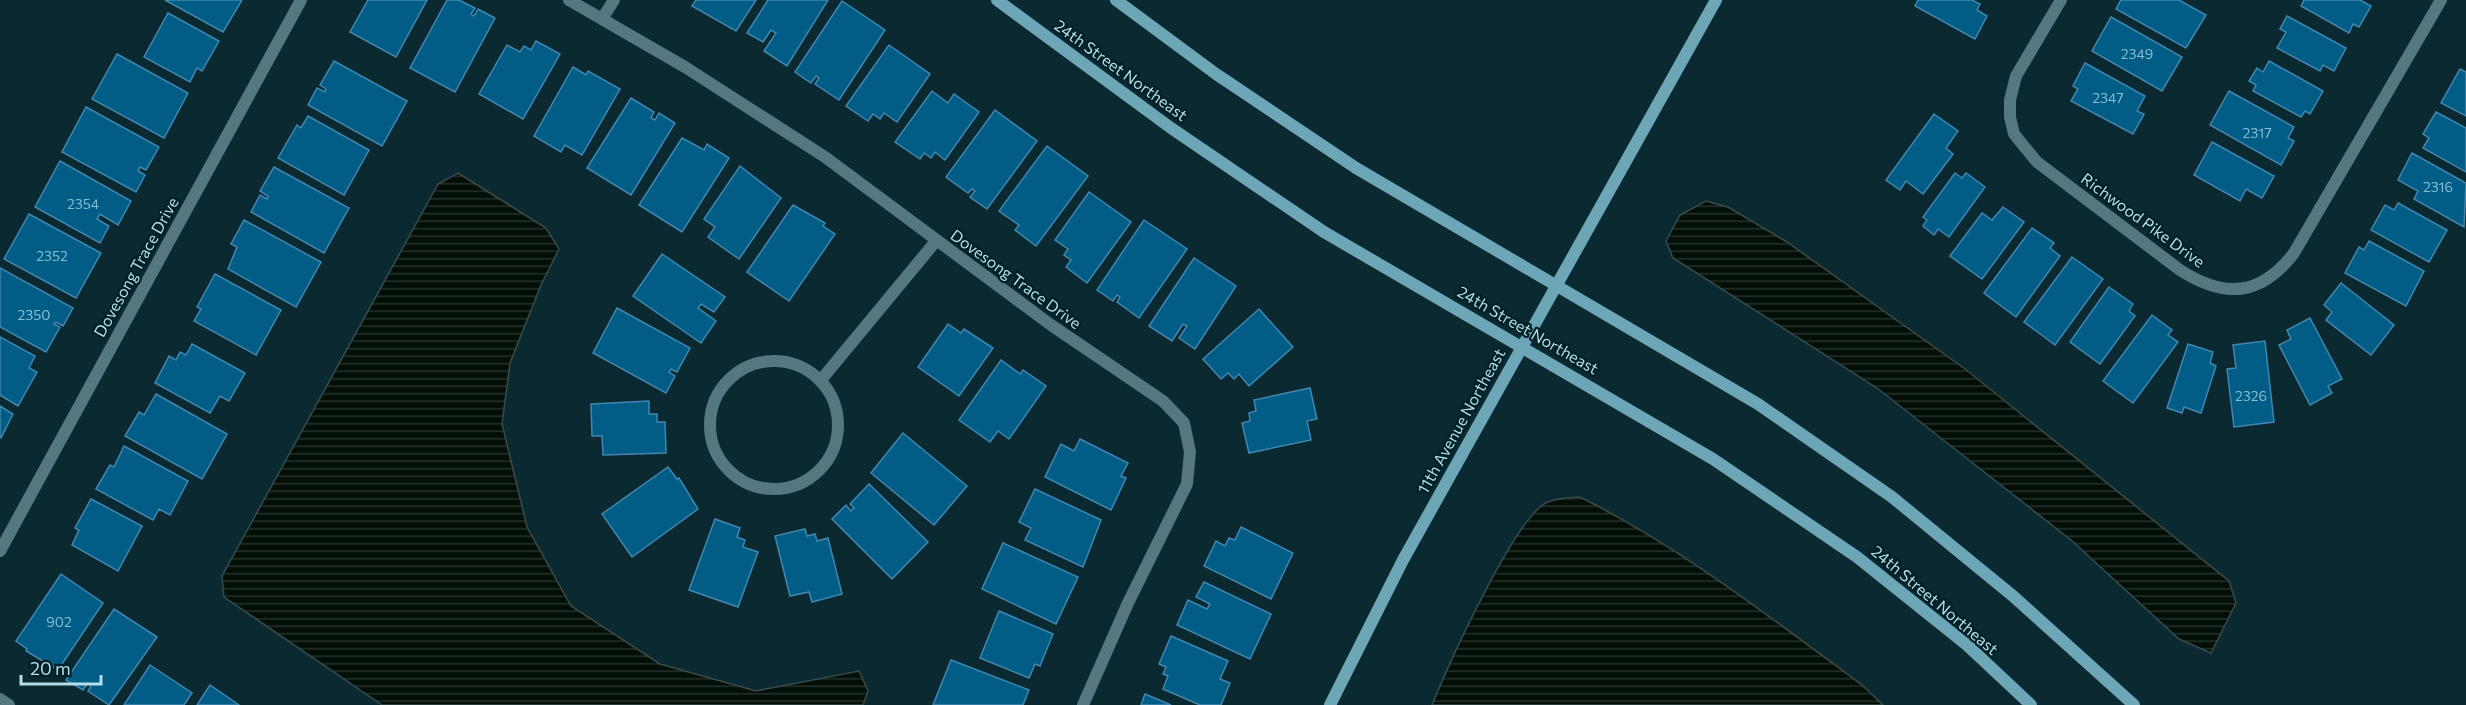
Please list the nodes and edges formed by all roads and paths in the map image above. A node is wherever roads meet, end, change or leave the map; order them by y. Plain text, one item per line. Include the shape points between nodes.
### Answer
1 (301, 0) edge
2 (569, 0) edge
3 (614, 0) edge
4 (997, 0) edge
5 (1116, 0) edge
6 (1716, 0) edge
7 (2061, 0) edge
8 (2441, 0) edge
9 (602, 19) junction
10 (936, 241) junction
11 (1555, 286) junction
12 (1522, 345) junction
13 (821, 380) junction
14 (0, 551) edge
15 (0, 699) edge
16 (9, 705) edge
17 (1083, 705) edge
18 (1329, 705) edge
19 (2031, 705) edge
20 (2134, 705) edge

1 - 14 street, Dovesong Trace Drive
2 - 9 street, Dovesong Trace Drive
3 - 9 street
4 - 12 street, 24th Street Northeast via 1171,128 1324,232
5 - 11 street via 1216,74 1356,168
6 - 11 street, 11th Avenue Northeast
7 - 8 street, Richwood Pike Drive via 2016,76 2010,99 2014,134 2037,162 2180,270 2216,288 2234,289 2251,288 2266,281 2294,253
9 - 10 street, Dovesong Trace Drive via 825,157
10 - 13 street
10 - 17 street, Dovesong Trace Drive via 1163,401 1184,423 1190,452 1187,484
11 - 12 street, 11th Avenue Northeast
11 - 20 street via 1758,404 1892,496 2013,596
12 - 18 street, 11th Avenue Northeast via 1403,560
12 - 19 street, 24th Street Northeast via 1713,459 1857,557 1967,645
13 - 13 street via 804,367 773,361 743,369 726,382 715,400 711,432 720,461 735,477 754,487 775,490 796,486 815,476 829,459 837,440 838,418 833,398
15 - 16 street

